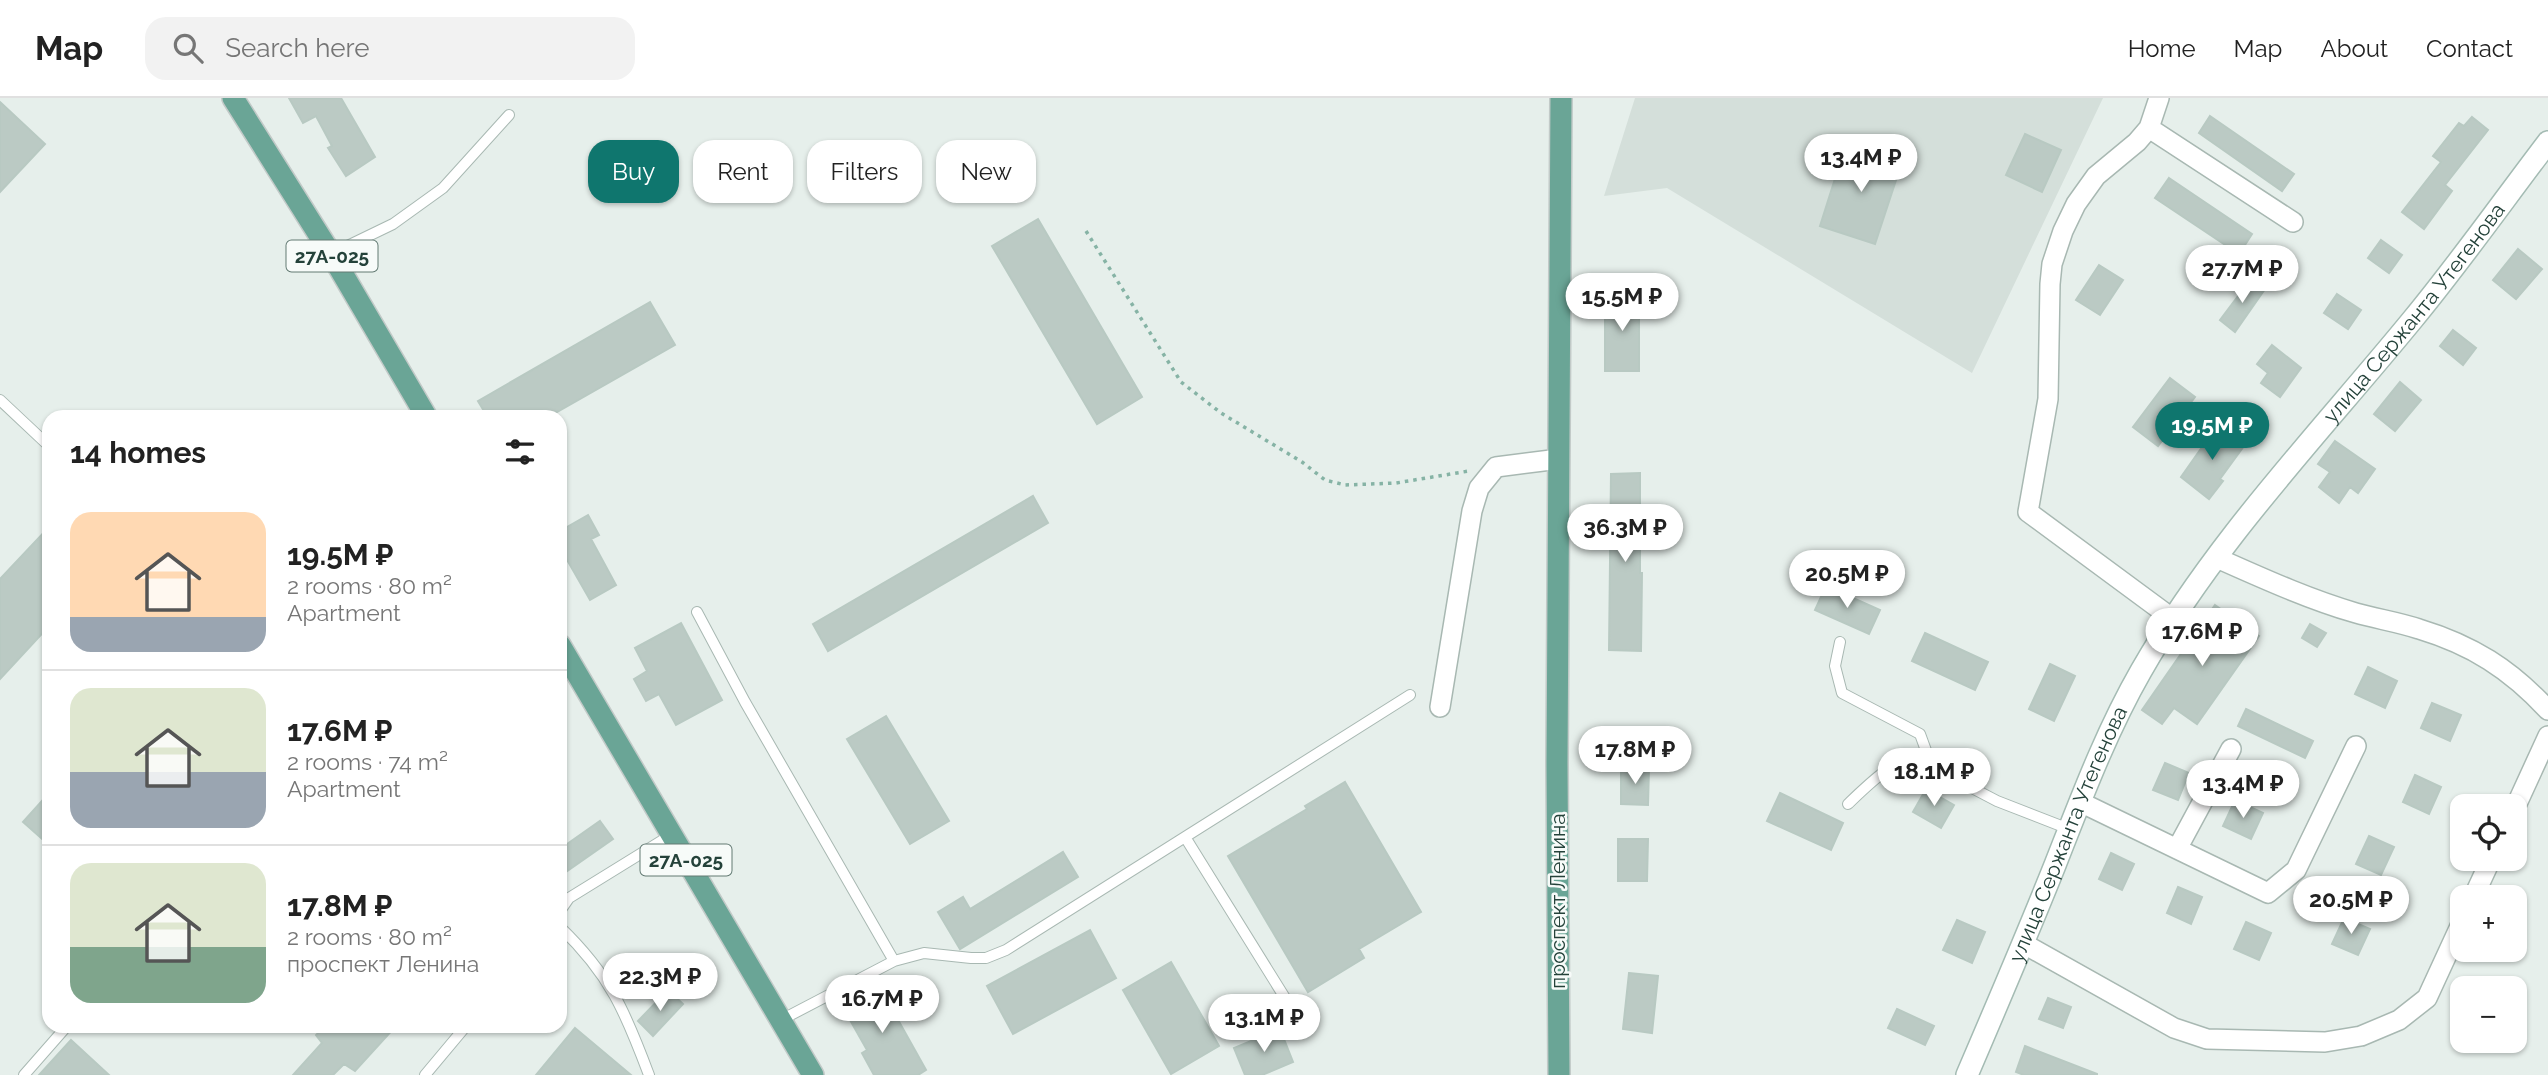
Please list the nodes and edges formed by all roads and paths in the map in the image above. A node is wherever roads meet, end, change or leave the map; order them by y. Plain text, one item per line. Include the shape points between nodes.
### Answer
1 (233, 98) edge
2 (1560, 98) edge
3 (2159, 98) edge
4 (509, 115) dead end
5 (2149, 128) junction
6 (2548, 142) edge
7 (2293, 222) dead end
8 (1086, 231) dead end
9 (331, 254) junction
10 (0, 400) edge
11 (422, 410) edge
12 (42, 439) edge
13 (1559, 459) junction
14 (1496, 467) junction
15 (2217, 558) junction
16 (697, 611) dead end
17 (2173, 619) junction
18 (1840, 642) dead end
19 (567, 657) edge
20 (1410, 695) dead end
21 (1440, 707) dead end
22 (2548, 710) edge
23 (2548, 736) edge
24 (2356, 747) dead end
25 (2231, 749) dead end
26 (1926, 752) junction
27 (2521, 794) edge
28 (2080, 802) junction
29 (1848, 804) dead end
30 (2069, 829) junction
31 (671, 835) junction
32 (1185, 837) junction
33 (2177, 849) junction
34 (567, 901) edge
35 (567, 933) edge
36 (2024, 944) junction
37 (2450, 948) edge
38 (894, 961) junction
39 (1295, 1014) dead end
40 (780, 1020) junction
41 (62, 1033) edge
42 (461, 1033) edge
43 (24, 1075) edge
44 (425, 1075) edge
45 (649, 1075) edge
46 (813, 1075) edge
47 (1559, 1075) edge
48 (1967, 1075) edge

1 - 9 main road, 27А-025
2 - 13 main road, проспект Ленина
3 - 5 street
4 - 9 lane via 443,188 393,224
5 - 7 street
5 - 17 street via 2096,176 2076,204 2052,264 2048,399 2028,512
6 - 15 main road, улица Сержанта Утегенова via 2413,318 2293,458
8 - 14 path via 1181,382 1325,480 1345,485 1396,483
9 - 11 main road, 27А-025
10 - 12 lane
13 - 14 street
13 - 47 main road, проспект Ленина
14 - 21 street via 1479,488 1472,511
15 - 17 main road, улица Сержанта Утегенова
15 - 22 street via 2356,613 2469,647 2524,684
16 - 38 lane
17 - 28 main road, улица Сержанта Утегенова via 2140,673
18 - 26 lane via 1835,666 1842,693 1920,734
19 - 31 main road, 27А-025
20 - 32 lane
23 - 27 street
24 - 33 street via 2296,870 2268,893
25 - 33 street
26 - 29 lane via 1884,770
26 - 30 lane via 1932,767 1997,801
28 - 30 main road, улица Сержанта Утегенова
28 - 33 street
30 - 36 main road, улица Сержанта Утегенова
31 - 34 lane
31 - 40 main road, 27А-025
32 - 38 lane via 1006,950 986,958 924,953
32 - 39 lane
35 - 45 lane via 609,984
36 - 37 street via 2174,1028 2207,1039 2325,1042 2361,1036 2399,1020 2427,998
36 - 48 main road, улица Сержанта Утегенова
38 - 40 lane
40 - 46 main road, 27А-025
41 - 43 lane
42 - 44 lane

